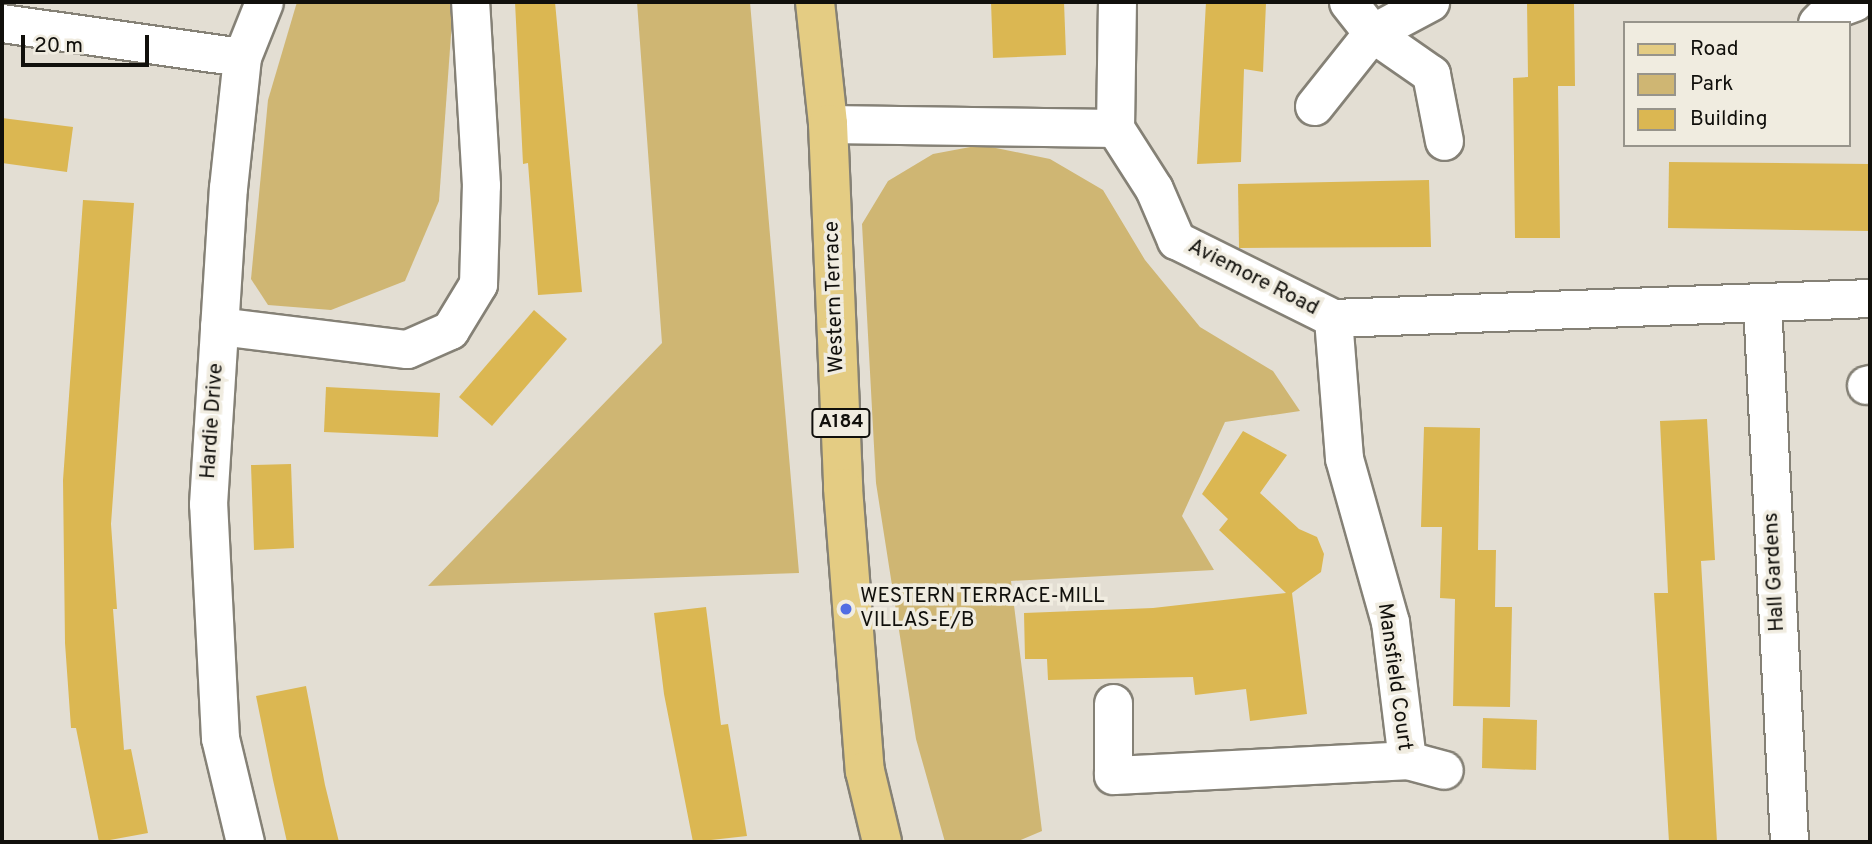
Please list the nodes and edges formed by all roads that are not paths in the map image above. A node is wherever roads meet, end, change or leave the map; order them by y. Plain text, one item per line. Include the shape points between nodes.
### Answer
1 (264, 2) edge
2 (471, 2) edge
3 (814, 2) edge
4 (1117, 2) edge
5 (1348, 2) edge
6 (1430, 2) edge
7 (1854, 2) edge
8 (1819, 21) edge
9 (2, 23) edge
10 (1373, 33) junction
11 (242, 57) junction
12 (1314, 106) dead end
13 (828, 124) junction
14 (1115, 128) junction
15 (1444, 141) dead end
16 (1870, 298) edge
17 (1762, 303) junction
18 (1333, 318) junction
19 (219, 326) junction
20 (1113, 702) dead end
21 (1407, 760) junction
22 (1444, 770) dead end
23 (246, 842) edge
24 (882, 842) edge
25 (1789, 842) edge

1 - 11 street, Hardie Drive
2 - 19 street via 481,185 478,284 450,330 407,349
3 - 13 main road, Western Terrace / A184
4 - 14 street
5 - 10 street
6 - 10 street
7 - 8 street via 1829,11
9 - 11 street
10 - 12 street
10 - 15 street via 1431,74
11 - 19 street, Hardie Drive
13 - 14 street
13 - 24 main road, Western Terrace / A184 via 843,488 863,758
14 - 18 street, Aviemore Road via 1154,189 1176,240
16 - 17 street, Aviemore Road
17 - 18 street, Aviemore Road
17 - 25 street, Hall Gardens
18 - 21 street, Mansfield Court via 1344,458 1390,622
19 - 23 street, Hardie Drive via 208,505 212,596 220,738
20 - 21 street, Mansfield Court via 1113,775
21 - 22 street

